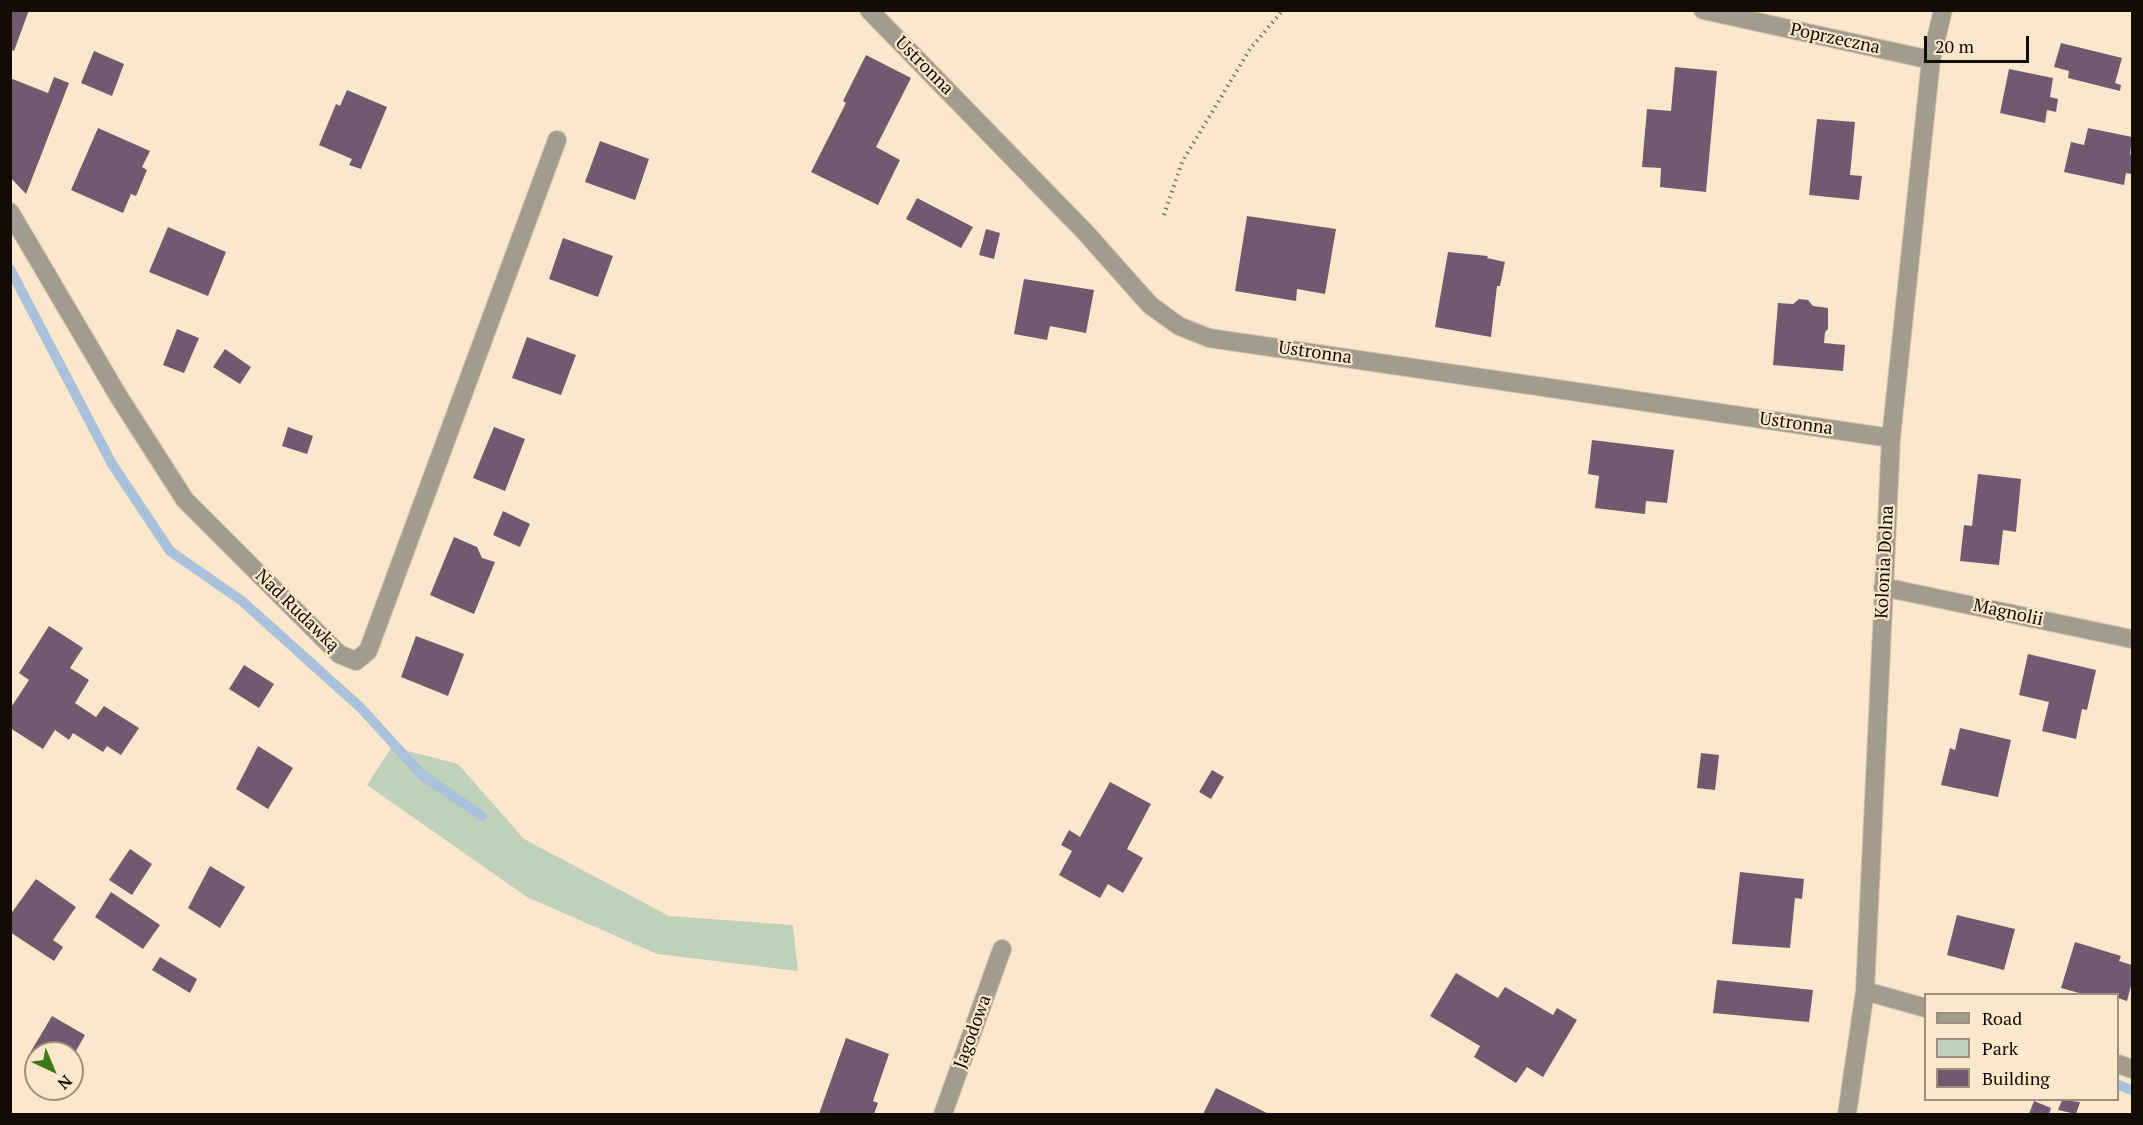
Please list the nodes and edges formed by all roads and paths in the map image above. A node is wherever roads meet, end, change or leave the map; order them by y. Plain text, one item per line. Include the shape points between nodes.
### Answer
1 (869, 10) edge
2 (1283, 10) edge
3 (1703, 10) edge
4 (1943, 10) edge
5 (1931, 60) junction
6 (557, 140) dead end
7 (10, 212) edge
8 (1164, 215) dead end
9 (1891, 438) junction
10 (1883, 588) junction
11 (2133, 639) edge
12 (1002, 949) dead end
13 (1865, 991) junction
14 (1924, 1007) edge
15 (943, 1114) edge
16 (1847, 1114) edge

1 - 9 street, Ustronna via 1085,232 1150,305 1179,326 1209,338
2 - 8 path via 1250,49 1182,162
3 - 5 street, Poprzeczna
4 - 5 street, Kolonia Dolna
5 - 9 street, Kolonia Dolna
6 - 7 street, Nad Rudawką via 368,651 356,661 339,654 185,500
9 - 10 street, Kolonia Dolna
10 - 11 street, Magnolii
10 - 13 street, Kolonia Dolna
12 - 15 street, Jagodowa
13 - 14 street
13 - 16 street, Kolonia Dolna

